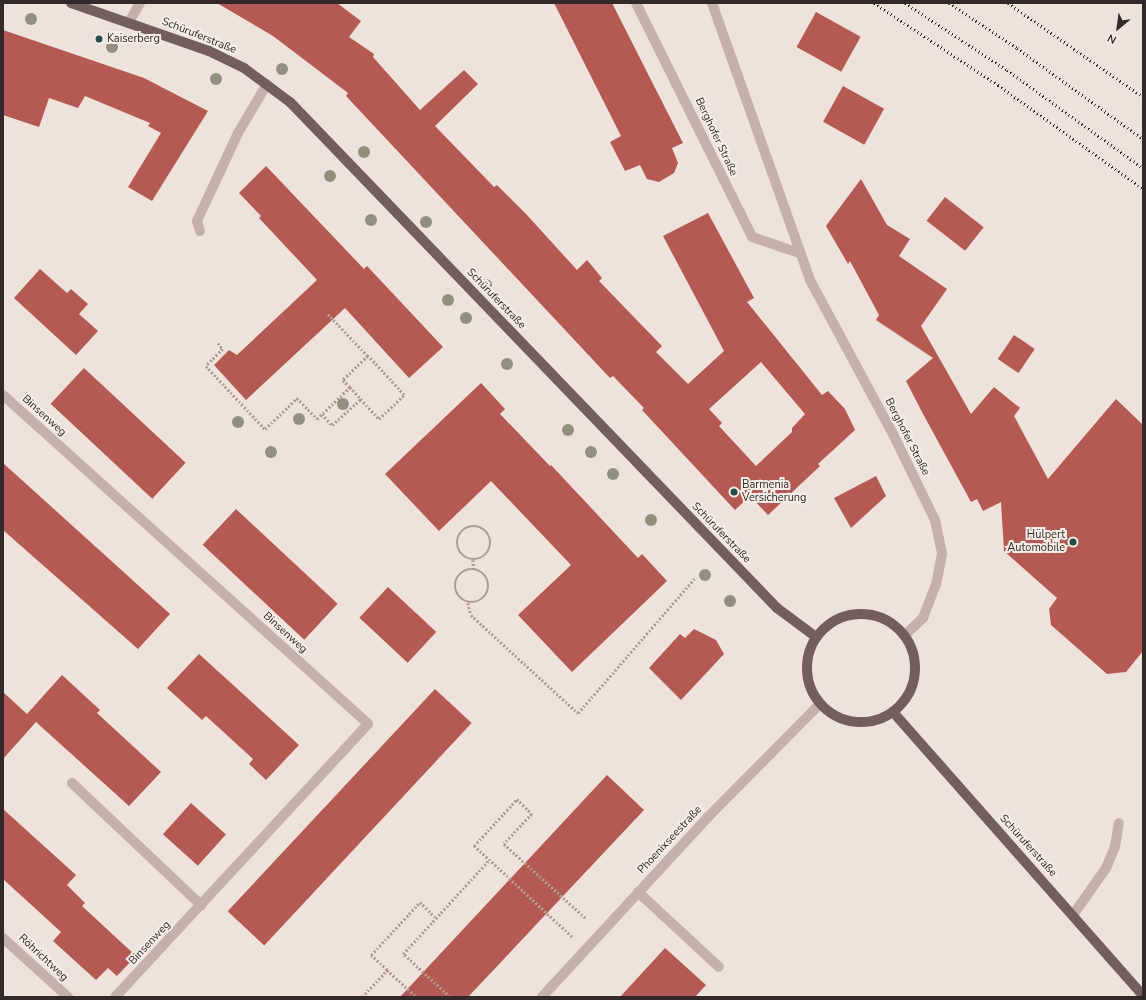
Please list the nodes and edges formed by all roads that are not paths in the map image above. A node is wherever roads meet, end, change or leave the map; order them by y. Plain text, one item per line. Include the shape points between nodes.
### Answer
1 (71, 3) edge
2 (140, 3) edge
3 (636, 3) edge
4 (712, 3) edge
5 (129, 22) junction
6 (267, 84) junction
7 (200, 231) dead end
8 (799, 253) junction
9 (3, 395) edge
10 (905, 635) junction
11 (816, 637) junction
12 (820, 704) junction
13 (894, 712) junction
14 (72, 783) dead end
15 (1119, 823) dead end
16 (638, 892) junction
17 (201, 905) junction
18 (1073, 915) junction
19 (3, 938) edge
20 (719, 967) dead end
21 (1143, 996) edge
22 (68, 997) edge
23 (115, 997) edge
24 (542, 997) edge

1 - 5 main road, Schüruferstraße
2 - 5 street
3 - 8 street, Berghofer Straße via 752,237
4 - 8 street, Berghofer Straße
5 - 6 main road, Schüruferstraße via 209,51 244,68
6 - 7 street via 238,133 197,221
6 - 11 main road, Schüruferstraße via 290,102 325,137 777,608
8 - 10 street, Berghofer Straße via 810,280 892,432 935,520 942,554 936,584 923,618
9 - 17 street, Binsenweg via 368,724
10 - 11 main road via 893,623 877,616 860,613 843,616 828,624
10 - 13 main road via 913,651 915,674 906,700
11 - 12 main road via 808,653 806,671 810,689
12 - 13 main road via 832,715 847,721 863,723 879,720
12 - 16 street, Phoenixseestraße via 787,734
13 - 18 main road, Schüruferstraße
14 - 17 street
15 - 18 street via 1115,847 1106,868
16 - 20 street
16 - 24 street, Phoenixseestraße
17 - 23 street, Binsenweg
18 - 21 main road, Schüruferstraße
19 - 22 street, Röhrichtweg

